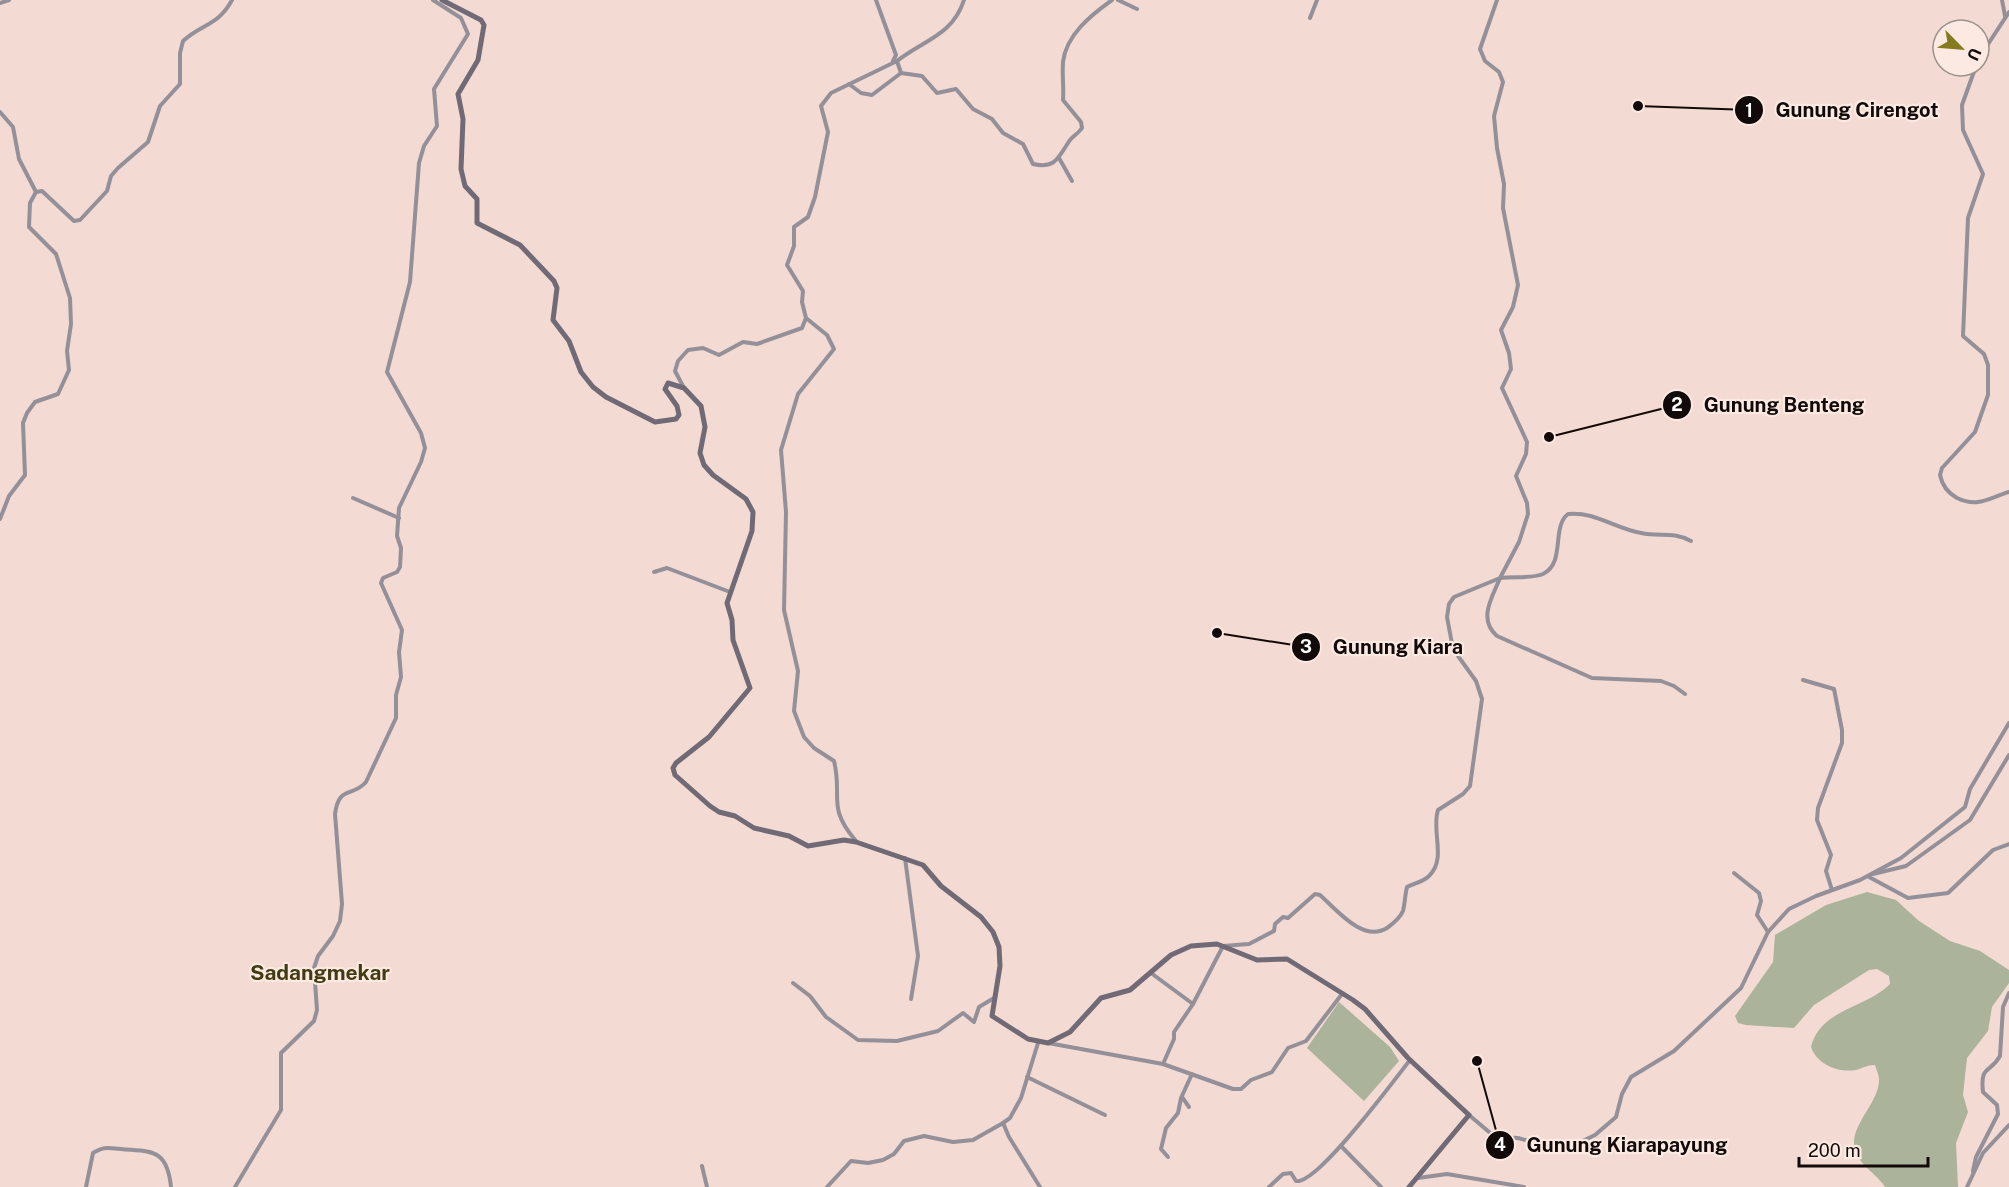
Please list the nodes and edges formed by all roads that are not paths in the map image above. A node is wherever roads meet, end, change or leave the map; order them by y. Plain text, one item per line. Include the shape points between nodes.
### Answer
1 (9, 0) edge
2 (232, 0) edge
3 (433, 0) edge
4 (442, 0) edge
5 (876, 0) edge
6 (964, 0) edge
7 (1112, 0) edge
8 (1118, 0) edge
9 (1317, 0) edge
10 (1497, 0) edge
11 (2002, 0) edge
12 (0, 3) edge
13 (1137, 9) dead end
14 (2009, 12) edge
15 (2005, 17) junction
16 (1310, 18) dead end
17 (1991, 39) edge
18 (897, 61) junction
19 (883, 68) junction
20 (901, 73) junction
21 (1972, 78) edge
22 (849, 84) junction
23 (0, 112) edge
24 (1059, 158) junction
25 (1072, 181) dead end
26 (36, 192) junction
27 (806, 318) junction
28 (684, 388) junction
29 (2009, 492) edge
30 (352, 498) dead end
31 (399, 518) junction
32 (0, 519) edge
33 (1691, 541) dead end
34 (654, 572) dead end
35 (1500, 578) junction
36 (730, 592) junction
37 (1803, 680) dead end
38 (1685, 694) dead end
39 (2009, 723) edge
40 (2009, 755) edge
41 (856, 842) junction
42 (2009, 844) edge
43 (905, 858) junction
44 (1734, 873) dead end
45 (1870, 875) junction
46 (1833, 890) junction
47 (1768, 932) junction
48 (1223, 946) junction
49 (1151, 973) junction
50 (793, 983) dead end
51 (2009, 993) edge
52 (1342, 994) junction
53 (995, 998) junction
54 (911, 999) dead end
55 (1192, 1004) junction
56 (1038, 1043) junction
57 (1048, 1043) junction
58 (1410, 1060) junction
59 (1162, 1064) junction
60 (1192, 1074) junction
61 (1027, 1077) junction
62 (1182, 1096) junction
63 (1189, 1107) dead end
64 (1105, 1115) dead end
65 (1469, 1115) junction
66 (1003, 1123) junction
67 (2009, 1125) edge
68 (1341, 1146) junction
69 (1168, 1157) dead end
70 (702, 1166) dead end
71 (1973, 1172) junction
72 (1414, 1180) junction
73 (86, 1187) edge
74 (171, 1187) edge
75 (235, 1187) edge
76 (707, 1187) edge
77 (827, 1187) edge
78 (1040, 1187) edge
79 (1269, 1187) edge
80 (1381, 1187) edge
81 (1409, 1187) edge
82 (1524, 1187) edge
83 (1967, 1187) edge

1 - 12 street
2 - 26 street via 212,24 183,41 180,84 160,106 149,140 111,176 106,191 80,220 74,221 44,192
3 - 31 street via 461,18 468,34 434,90 437,123 421,156 410,282 387,370 425,448 399,508
4 - 28 street via 484,25 479,55 458,94 464,126 461,169 465,186 477,199 477,223 520,245 554,281 557,288 553,320 593,387 655,422 680,415 666,385 676,383
5 - 19 street via 896,55
6 - 18 street via 948,30
7 - 24 street via 1078,29 1065,55 1064,102 1082,128
8 - 13 street
9 - 16 street
10 - 35 street via 1480,49 1503,82 1494,116 1504,184 1503,208 1518,285 1513,307 1501,330 1511,369 1502,388 1527,441 1516,481 1528,512 1519,542
11 - 15 street
14 - 15 street
15 - 17 street
18 - 19 street
18 - 20 street
19 - 22 street
20 - 22 street via 872,95
20 - 24 street via 922,76 937,93 956,89 972,109 992,119 1006,135 1023,144 1033,164 1046,165
21 - 29 street via 1962,105 1962,130 1983,174 1968,218 1964,336 1984,354 1988,395 1975,432 1940,475 1947,491 1968,503
22 - 27 street via 831,93 821,105 828,132 819,180 808,217 794,227 794,246 787,265 803,291
23 - 26 street via 13,127 19,159
24 - 25 street
26 - 32 street via 30,204 29,227 56,254 70,298 69,368 59,393 34,402 27,413 23,423 26,472 9,496
27 - 28 street via 802,328 757,344 743,342 723,354 700,347 688,350 675,370
27 - 41 street via 826,335 834,349 798,394 782,442 786,512 784,614 798,669 795,713 804,737 834,761 837,809
28 - 36 street via 703,414 705,430 700,453 704,465 746,499 753,512 752,531
30 - 31 street
31 - 75 street via 400,567 381,583 402,632 397,716 366,782 337,802 334,814 342,904 337,929 314,968 316,1013 310,1026 281,1053 282,1106
33 - 35 street via 1676,534 1651,535 1627,530 1592,515 1571,514 1562,520 1556,558 1547,571 1535,576
34 - 36 street via 667,568
35 - 38 street via 1487,613 1497,636 1590,678 1661,681
35 - 48 street via 1453,598 1449,604 1453,649 1482,694 1473,779 1463,794 1438,810 1435,866 1428,878 1407,887 1403,910 1396,921 1382,931 1368,932 1315,894 1288,918 1283,916 1274,931 1249,944
36 - 41 street via 727,603 732,636 750,689 709,738 676,763 675,775 719,812 735,816 754,828 789,836 808,846
37 - 46 street via 1834,689 1842,730 1840,750 1817,820 1831,855 1826,871
39 - 45 street via 1970,789 1965,807 1916,849
40 - 45 street via 1970,820 1906,866
41 - 43 street
42 - 45 street via 1993,850 1948,893 1908,898
43 - 53 street via 923,865 993,932 1000,951
43 - 54 street via 918,956
44 - 47 street via 1759,893 1757,915
45 - 46 street
46 - 47 street via 1793,906
47 - 65 street via 1741,988 1674,1051 1631,1077 1616,1117 1595,1135 1557,1149 1518,1138 1495,1137
48 - 49 street via 1191,946
48 - 52 street via 1257,960 1287,959
48 - 55 street
49 - 55 street
49 - 57 street via 1131,990 1101,999 1070,1032
50 - 53 street via 810,996 826,1017 858,1040 895,1042 938,1031 963,1013 974,1022 979,1007
51 - 71 street via 2002,1007 2000,1056 1984,1070 1982,1077 1983,1092 1996,1105 1998,1114 1976,1157
52 - 58 street via 1365,1009
52 - 60 street via 1306,1041 1288,1048 1272,1072 1251,1080 1241,1089
53 - 56 street via 991,1011 998,1021
55 - 59 street via 1174,1032
56 - 57 street
56 - 61 street
57 - 59 street
58 - 65 street
58 - 68 street
59 - 60 street
60 - 62 street
61 - 64 street
61 - 66 street via 1015,1110
62 - 63 street
62 - 69 street via 1178,1113 1163,1135 1161,1149
65 - 72 street
66 - 77 street via 968,1141 930,1136 908,1139 883,1160 850,1161
66 - 78 street
67 - 71 street via 1990,1143
68 - 79 street via 1304,1181 1296,1181 1292,1173 1283,1174
68 - 80 street
70 - 76 street
71 - 83 street
72 - 81 street
72 - 82 street via 1446,1174
73 - 74 street via 93,1153 105,1146 143,1149 160,1158 167,1167

